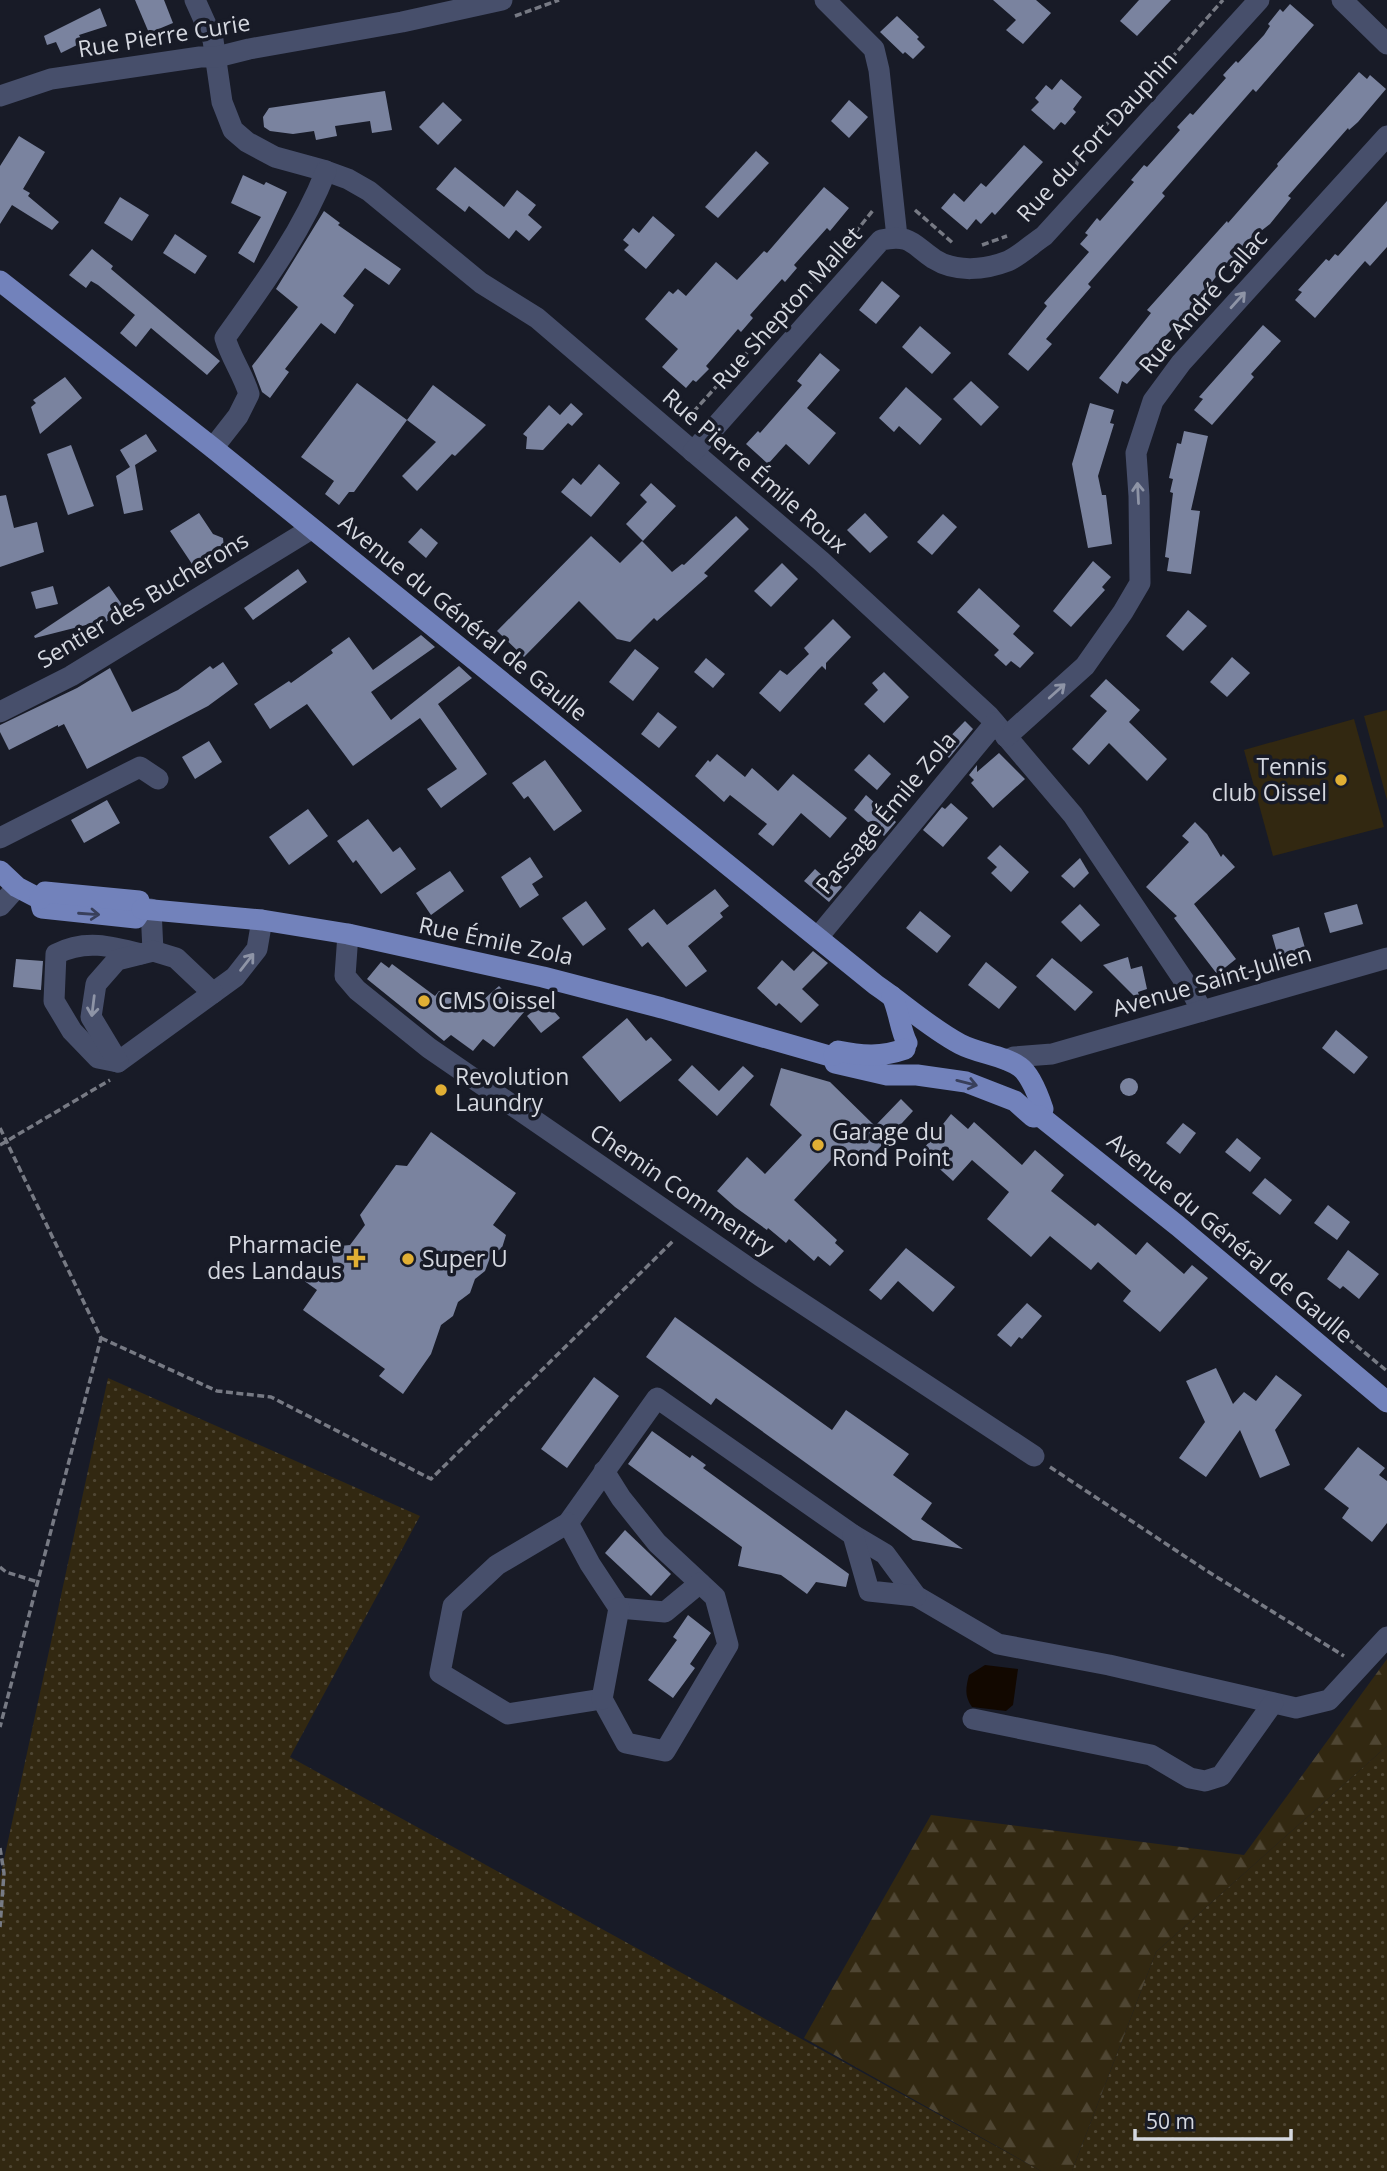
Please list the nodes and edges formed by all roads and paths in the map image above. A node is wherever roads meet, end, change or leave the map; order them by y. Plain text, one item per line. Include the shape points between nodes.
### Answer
1 (195, 0) edge
2 (502, 0) edge
3 (825, 0) edge
4 (1223, 0) edge
5 (1259, 0) edge
6 (1342, 0) edge
7 (1387, 44) edge
8 (217, 57) junction
9 (0, 96) edge
10 (1387, 136) edge
11 (326, 171) junction
12 (1070, 174) dead end
13 (893, 205) junction
14 (1016, 233) dead end
15 (897, 237) junction
16 (954, 244) dead end
17 (977, 247) dead end
18 (0, 281) edge
19 (672, 434) junction
20 (213, 448) junction
21 (693, 452) junction
22 (311, 529) junction
23 (0, 712) edge
24 (1000, 730) junction
25 (158, 779) dead end
26 (0, 838) edge
27 (0, 871) edge
28 (18, 887) junction
29 (0, 905) edge
30 (146, 909) junction
31 (262, 919) junction
32 (348, 934) junction
33 (818, 937) junction
34 (147, 952) junction
35 (1387, 958) edge
36 (213, 993) junction
37 (892, 996) junction
38 (1202, 1011) junction
39 (942, 1032) junction
40 (906, 1046) junction
41 (1052, 1054) junction
42 (833, 1057) junction
43 (1007, 1060) junction
44 (118, 1062) junction
45 (917, 1075) junction
46 (1030, 1084) junction
47 (1015, 1101) junction
48 (1040, 1116) junction
49 (0, 1128) edge
50 (688, 1226) junction
51 (101, 1338) junction
52 (1387, 1402) edge
53 (1034, 1456) joint
54 (604, 1471) junction
55 (568, 1523) junction
56 (853, 1535) junction
57 (0, 1567) edge
58 (38, 1581) junction
59 (700, 1583) junction
60 (916, 1596) junction
61 (619, 1608) junction
62 (1387, 1637) edge
63 (1362, 1666) junction
64 (602, 1699) junction
65 (1273, 1703) junction
66 (973, 1719) dead end
67 (0, 1727) edge
68 (0, 1848) edge
69 (0, 1927) edge

1 - 8 street, Rue Pierre Émile Roux
2 - 8 street, Rue Pierre Curie
3 - 13 street via 874,49
4 - 12 path via 1079,154 1079,164
5 - 15 street, Rue du Fort Dauphin via 1045,236 1009,261 963,271
6 - 7 street
8 - 9 street, Rue Pierre Curie via 51,79
8 - 11 street, Rue Pierre Émile Roux via 222,102 233,130 275,157
24 -> 10 street, Rue André Callac via 1086,666 1140,583 1136,453 1153,401 1181,363
11 - 19 street, Rue Pierre Émile Roux via 369,191 481,283 537,318
11 - 20 street via 278,265 225,338 249,394
13 - 15 street
13 - 16 path via 914,203 915,211
13 - 19 path via 875,207
14 - 17 path
15 - 21 street, Rue Shepton Mallet via 881,240
18 - 20 main road, Avenue du Général de Gaulle
19 - 21 street, Rue Pierre Émile Roux
20 - 22 main road, Avenue du Général de Gaulle
21 - 24 street, Rue Pierre Émile Roux via 821,561
22 - 23 street, Sentier des Bucherons via 71,677
22 - 33 main road, Avenue du Général de Gaulle
24 - 33 street, Passage Émile Zola
24 - 38 street, Rue Pierre Émile Roux via 1073,816
25 - 26 street via 140,767
27 - 28 main road, Rue Émile Zola
28 - 29 street
28 - 30 main road, Rue Émile Zola via 40,899 45,892 139,901
30 - 31 main road, Rue Émile Zola
30 - 34 street
31 - 32 main road, Rue Émile Zola
36 -> 31 street via 234,978 257,949
32 - 42 main road, Rue Émile Zola via 543,977
32 - 50 street, Chemin Commentry via 345,976 357,990 429,1048
33 - 37 main road, Avenue du Général de Gaulle
34 - 36 street via 177,958
34 -> 44 street via 117,960 96,984 91,1017
34 - 44 street via 104,944 70,947 56,954 54,1001 72,1031 98,1058
35 - 38 street, Avenue Saint-Julien
36 - 44 street
37 - 39 main road, Avenue du Général de Gaulle
37 - 40 main road
38 - 41 street, Avenue Saint-Julien
39 - 40 main road via 922,1032
39 - 43 main road, Avenue du Général de Gaulle via 977,1053
40 - 42 main road, Rue Émile Zola via 884,1055 838,1051
40 - 45 main road via 907,1062
41 - 43 street, Avenue Saint-Julien
41 - 46 street
42 - 45 main road, Rue Émile Zola via 835,1063 861,1071
43 - 46 main road via 1027,1073
45 -> 47 main road, Avenue du Général de Gaulle via 966,1082
46 - 47 main road via 1029,1092
46 - 48 main road via 1043,1109
47 - 48 main road, Avenue du Général de Gaulle via 1033,1117
48 - 52 main road, Avenue du Général de Gaulle
49 - 51 path
50 - 51 path via 431,1479 271,1396 217,1391
50 - 53 street, Chemin Commentry
51 - 58 path
53 - 63 path via 1207,1571
54 - 55 street
54 - 56 street via 657,1398
54 - 59 street via 657,1542
55 - 61 street
55 - 64 street via 497,1565 453,1606 440,1673 508,1714
56 - 60 street via 885,1554
56 - 60 street via 869,1591
57 - 58 path
58 - 67 path
59 - 61 street via 665,1612
59 - 64 street via 715,1597 728,1645 665,1751 626,1743
60 - 65 street via 998,1644
61 - 64 street
62 - 63 street
63 - 65 street via 1329,1700 1296,1708
65 - 66 street via 1221,1776 1205,1781 1190,1779 1151,1755
68 - 69 path via 4,1872

